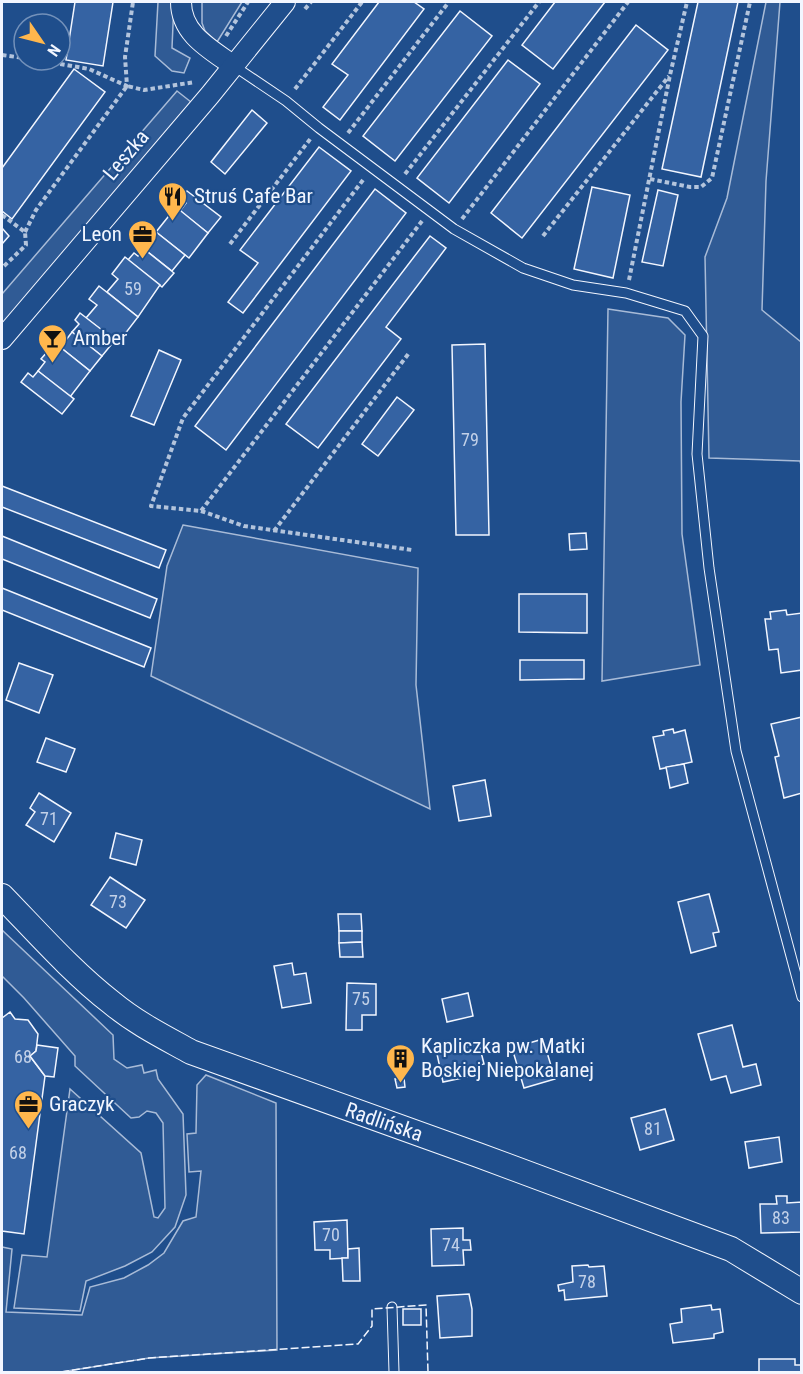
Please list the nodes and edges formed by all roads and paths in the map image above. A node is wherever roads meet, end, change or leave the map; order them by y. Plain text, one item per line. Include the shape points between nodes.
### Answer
1 (133, 2) edge
2 (181, 2) edge
3 (248, 2) edge
4 (285, 2) edge
5 (362, 2) edge
6 (539, 2) edge
7 (628, 2) edge
8 (687, 2) edge
9 (750, 2) edge
10 (448, 3) edge
11 (215, 52) junction
12 (72, 66) edge
13 (234, 66) junction
14 (670, 75) junction
15 (127, 86) junction
16 (286, 101) junction
17 (319, 128) junction
18 (340, 143) junction
19 (372, 168) junction
20 (650, 179) junction
21 (396, 185) junction
22 (430, 211) junction
23 (2, 215) edge
24 (454, 229) junction
25 (25, 232) junction
26 (543, 236) dead end
27 (230, 244) dead end
28 (2, 268) edge
29 (626, 293) junction
30 (2, 339) edge
31 (409, 353) dead end
32 (201, 511) junction
33 (274, 531) junction
34 (412, 550) dead end
35 (2, 896) edge
36 (801, 997) edge
37 (801, 1292) edge
38 (392, 1307) dead end
39 (394, 1372) edge

1 - 15 path via 125,57
2 - 11 street via 181,15 192,34
3 - 11 path
4 - 13 street, Leszka
5 - 16 path
6 - 21 path
7 - 24 path
8 - 14 path
9 - 20 path via 712,178 701,187
10 - 18 path
11 - 13 street
11 - 15 path via 194,83 144,90
12 - 15 path
13 - 16 lane
13 - 30 street, Leszka
14 - 20 path
14 - 26 path
15 - 25 path via 36,210
16 - 17 lane
17 - 18 lane
17 - 27 path
18 - 19 lane
19 - 21 lane
19 - 32 path via 183,418 150,506
20 - 29 path
21 - 22 lane
22 - 24 lane
22 - 32 path
23 - 25 path
24 - 29 lane via 523,268 573,285
25 - 28 path via 26,245
29 - 36 lane via 686,311 703,336 697,454 736,751
31 - 33 path
32 - 33 path via 244,526
33 - 34 path
35 - 37 street, Radlińska via 112,1004 191,1052 731,1249
38 - 39 lane

